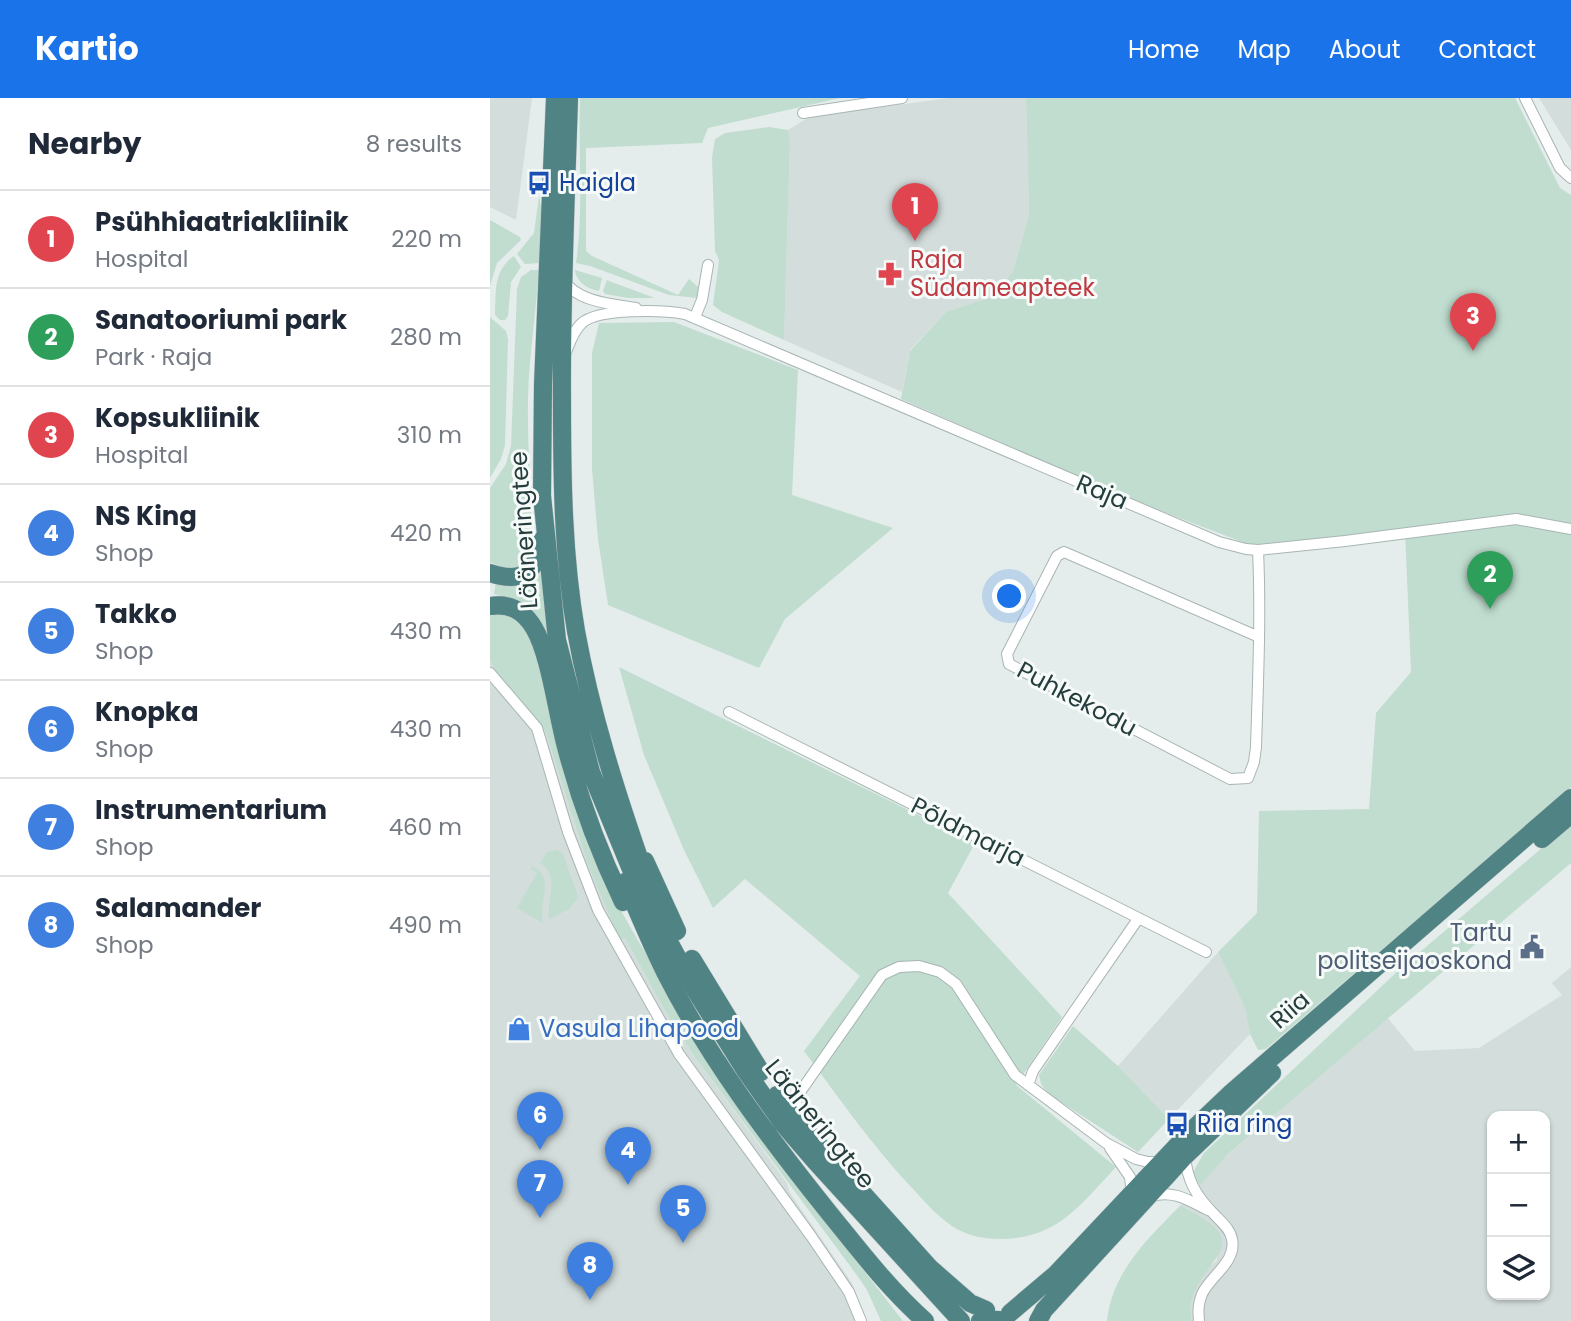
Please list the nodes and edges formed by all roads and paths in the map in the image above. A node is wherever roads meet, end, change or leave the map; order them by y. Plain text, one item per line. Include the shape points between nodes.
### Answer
1 (555, 98) edge
2 (569, 98) edge
3 (902, 98) edge
4 (1525, 98) edge
5 (803, 113) dead end
6 (1571, 178) edge
7 (709, 265) dead end
8 (562, 274) junction
9 (656, 312) junction
10 (695, 317) junction
11 (562, 362) junction
12 (544, 529) junction
13 (1571, 529) edge
14 (1258, 550) junction
15 (490, 573) edge
16 (490, 606) edge
17 (1259, 637) junction
18 (490, 673) edge
19 (729, 712) dead end
20 (591, 772) junction
21 (1571, 798) edge
22 (621, 807) junction
23 (1571, 814) edge
24 (1138, 919) junction
25 (668, 937) junction
26 (1206, 952) dead end
27 (665, 972) junction
28 (1028, 1085) junction
29 (1106, 1143) junction
30 (1185, 1156) junction
31 (821, 1157) junction
32 (1161, 1162) junction
33 (1141, 1196) junction
34 (1211, 1211) junction
35 (859, 1249) junction
36 (1063, 1280) junction
37 (983, 1315) edge
38 (1013, 1319) edge
39 (861, 1321) edge
40 (914, 1321) edge
41 (925, 1321) edge
42 (939, 1321) edge
43 (962, 1321) edge
44 (1038, 1321) edge
45 (1047, 1321) edge
46 (1199, 1321) edge

1 - 12 highway, Lääneringtee via 543,385
2 - 8 highway, Lääneringtee
3 - 5 street
4 - 6 street via 1560,168
7 - 10 street
8 - 9 street, Raja via 569,287 590,299
8 - 11 highway, Lääneringtee
9 - 10 street, Raja
9 - 11 street, Raja via 589,318 577,328
10 - 14 street, Raja via 1219,542
11 - 22 highway, Lääneringtee via 562,481 570,591 583,664
12 - 15 highway via 539,555 529,571 513,577
12 - 20 highway, Lääneringtee via 557,640
13 - 14 street, Raja via 1516,519
14 - 17 street, Puhkekodu
16 - 27 highway via 520,611 537,634 595,839 629,915
17 - 17 street, Puhkekodu via 1254,762 1248,778 1230,779 1009,664 1007,654 1064,552
18 - 39 street via 537,728 568,832 598,910 679,1054 811,1236 849,1292
19 - 24 street, Põldmarja
20 - 25 highway, Lääneringtee via 635,879
20 - 27 highway via 613,851
21 - 32 highway, Riia via 1231,1093
22 - 25 highway, Lääneringtee
22 - 31 highway via 703,979
23 - 30 highway, Riia via 1360,994
24 - 26 street, Põldmarja
24 - 28 street via 1033,1071
25 - 31 highway, Lääneringtee via 745,1070 783,1124
27 - 35 highway via 720,1065
28 - 29 street
28 - 31 street via 1005,1063 948,977 929,967 899,967 882,975 856,1009 796,1102
29 - 32 street via 1148,1163
29 - 33 street
30 - 33 highway, Riia
30 - 34 street via 1188,1179
31 - 37 highway
31 - 43 highway, Lääneringtee
32 - 33 highway, Riia
33 - 34 street via 1176,1194
33 - 36 highway, Riia
34 - 46 street via 1232,1236 1232,1251 1203,1292
35 - 40 highway via 884,1289
35 - 41 highway
35 - 42 highway
36 - 38 highway, Riia
36 - 44 highway, Riia
36 - 45 highway, Riia
37 - 38 highway
37 - 43 highway

